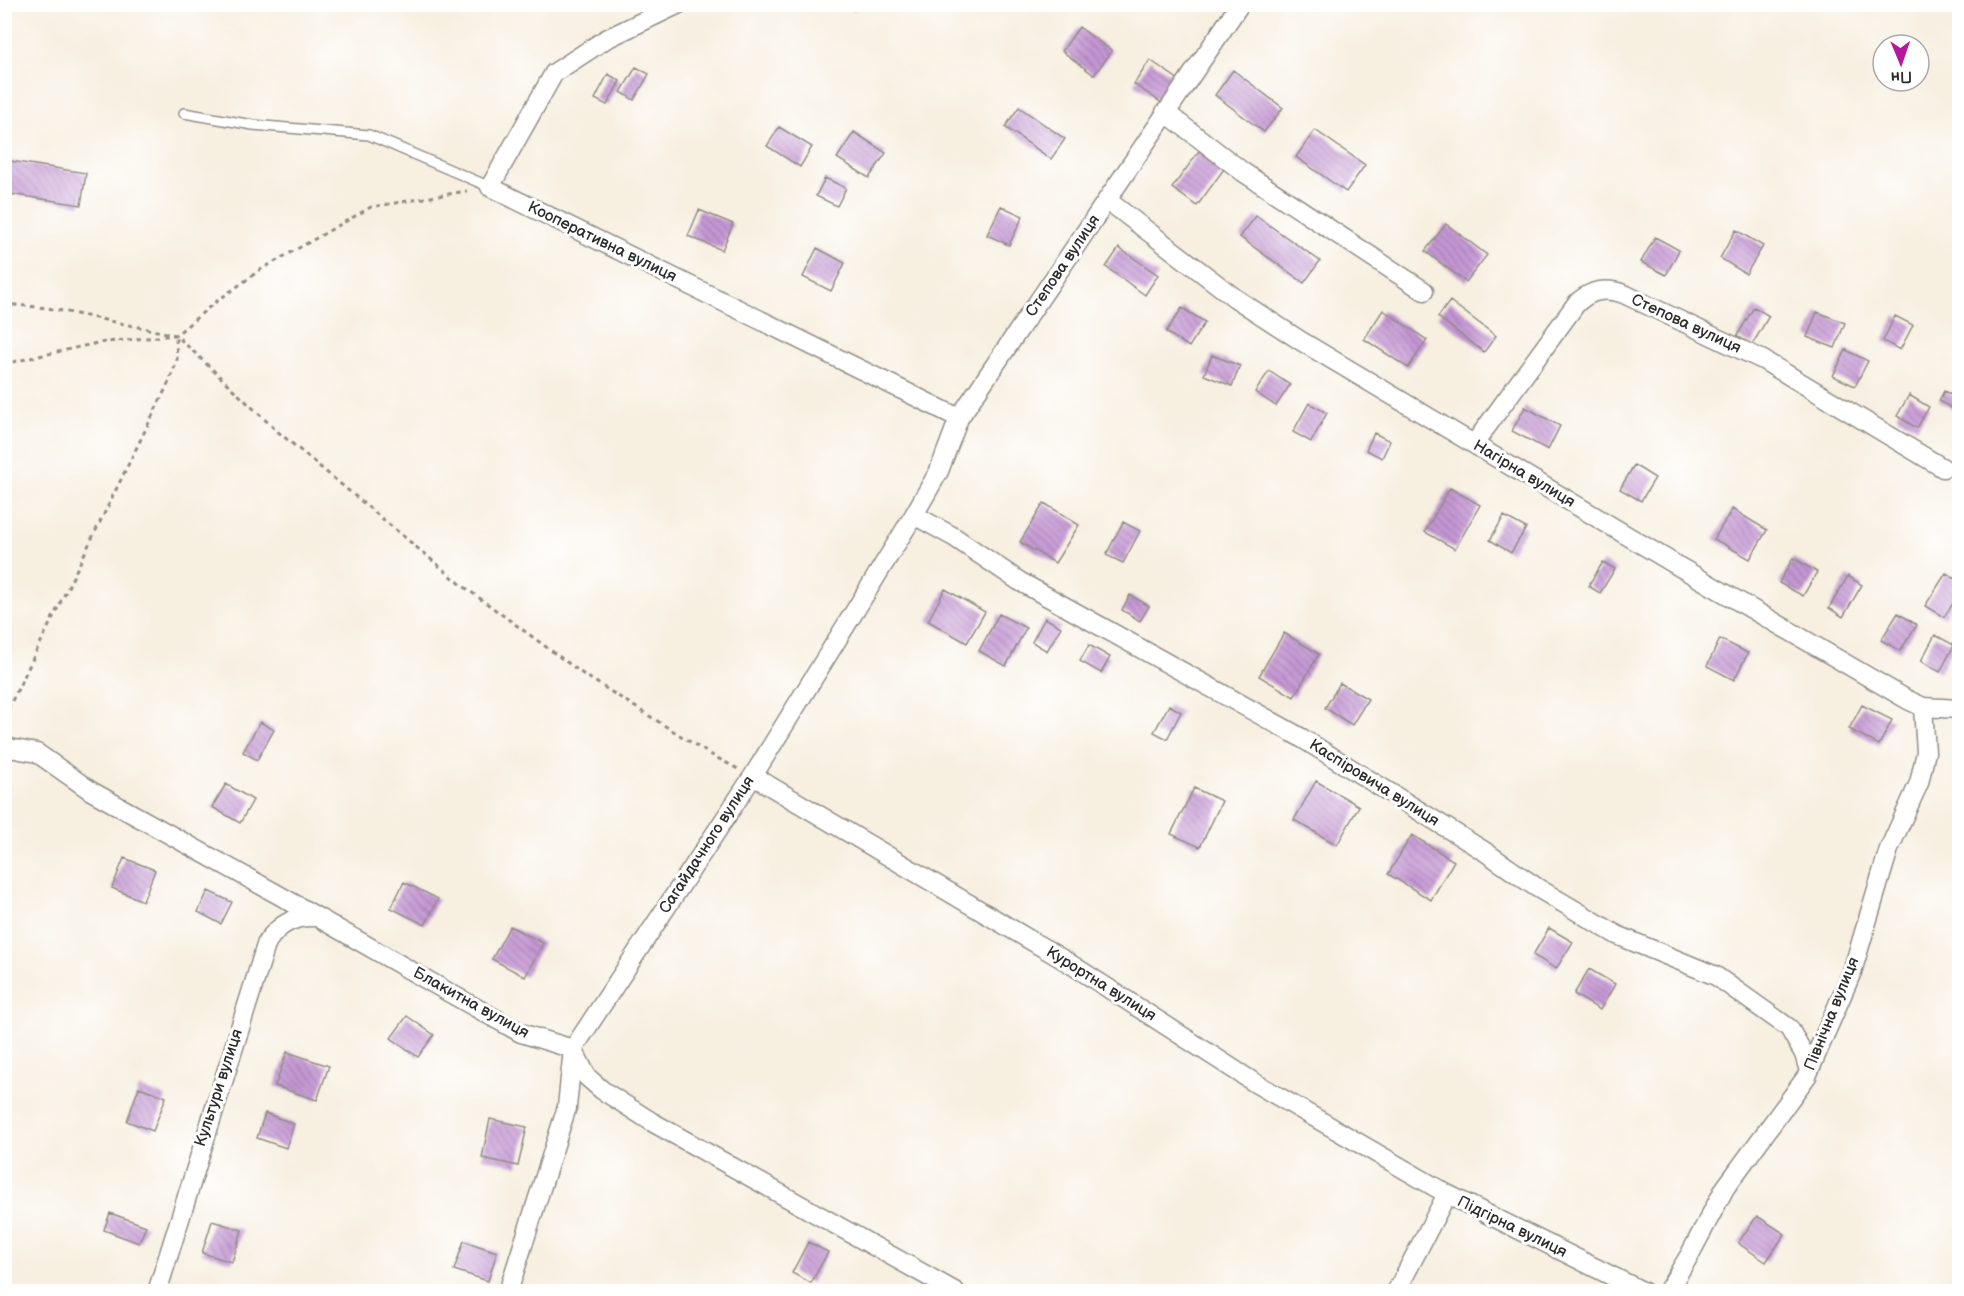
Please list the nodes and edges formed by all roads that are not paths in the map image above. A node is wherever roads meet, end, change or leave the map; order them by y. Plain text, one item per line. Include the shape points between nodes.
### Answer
1 (679, 4) edge
2 (1240, 4) edge
3 (1165, 112) junction
4 (184, 113) dead end
5 (490, 187) junction
6 (1107, 200) junction
7 (1424, 291) dead end
8 (959, 418) junction
9 (1474, 444) junction
10 (1943, 468) dead end
11 (914, 515) junction
12 (1923, 707) junction
13 (1959, 709) edge
14 (4, 747) edge
15 (753, 776) junction
16 (315, 916) junction
17 (573, 1049) junction
18 (1809, 1071) junction
19 (1447, 1194) junction
20 (955, 1291) edge
21 (157, 1292) edge
22 (508, 1292) edge
23 (1396, 1292) edge
24 (1644, 1292) edge
25 (1667, 1292) edge

1 - 5 street via 606,39 554,73
2 - 3 street, Степова вулиця
3 - 6 street, Степова вулиця
3 - 7 street via 1243,172
4 - 5 lane via 253,125 369,135
5 - 8 street, Кооперативна вулиця
6 - 8 street, Степова вулиця
6 - 9 street, Нагірна вулиця via 1234,298
8 - 11 street, Сагайдачного вулиця via 939,471
9 - 10 street, Степова вулиця via 1576,304 1590,293 1607,290 1763,360
9 - 12 street, Нагірна вулиця
11 - 15 street, Сагайдачного вулиця
11 - 18 street, Каспіровича вулиця via 1039,592 1300,737 1617,935 1716,976 1789,1028
12 - 13 street, Нагірна вулиця
12 - 18 street, Північна вулиця via 1927,737 1922,775 1886,859 1852,972
14 - 16 street, Блакитна вулиця via 37,753 91,791
15 - 17 street, Сагайдачного вулиця
15 - 19 street, Курортна вулиця via 1069,963 1255,1083
16 - 17 street, Блакитна вулиця via 522,1033
16 - 21 street, Культури вулиця via 282,924 267,942
17 - 20 street via 587,1077 652,1122
17 - 22 street, Сагайдачного вулиця via 567,1107
18 - 25 street, Північна вулиця via 1725,1188
19 - 23 street, Підгірна вулиця
19 - 24 street, Підгірна вулиця

